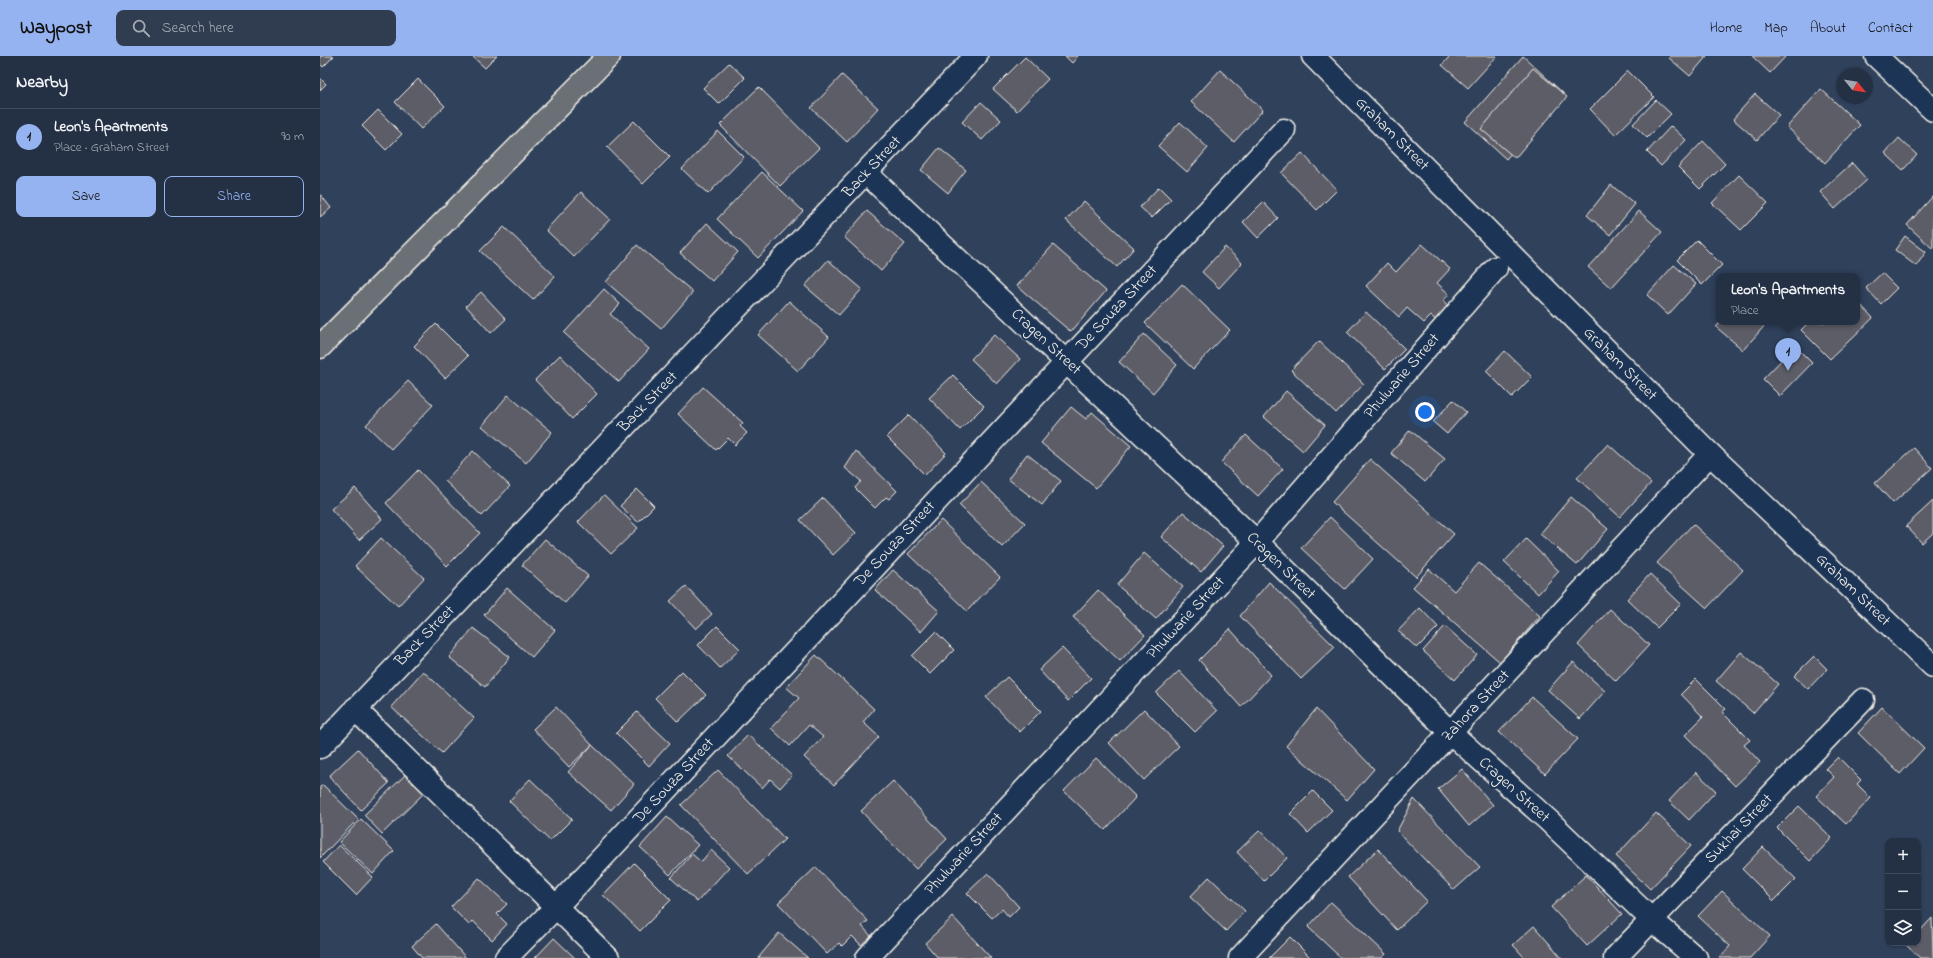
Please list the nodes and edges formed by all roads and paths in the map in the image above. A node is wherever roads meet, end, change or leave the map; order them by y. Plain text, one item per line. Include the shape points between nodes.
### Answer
1 (609, 56) edge
2 (976, 56) edge
3 (1313, 56) edge
4 (1876, 56) edge
5 (1933, 110) edge
6 (1284, 130) dead end
7 (866, 173) junction
8 (1496, 268) dead end
9 (320, 347) edge
10 (1066, 361) junction
11 (1710, 454) junction
12 (1257, 542) junction
13 (1933, 666) edge
14 (1863, 700) dead end
15 (355, 709) junction
16 (1451, 733) junction
17 (320, 747) edge
18 (556, 907) junction
19 (1652, 920) junction
20 (506, 958) edge
21 (608, 958) edge
22 (867, 958) edge
23 (1240, 958) edge
24 (1615, 958) edge
25 (1696, 958) edge

1 - 9 main road
2 - 7 street, Back Street
3 - 11 street, Graham Street
4 - 5 street
6 - 10 street, De Souza Street
7 - 10 street, Cragen Street
7 - 15 street, Back Street
8 - 12 street, Phulwarie Street
10 - 12 street, Cragen Street
10 - 18 street, De Souza Street
11 - 13 street, Graham Street
11 - 16 street, Zahora Street
12 - 16 street, Cragen Street
12 - 22 street, Phulwarie Street
14 - 19 street, Sukhai Street
15 - 17 street, Back Street
15 - 18 street
16 - 19 street, Cragen Street via 1549,821
16 - 23 street, Zahora Street
18 - 20 street, De Souza Street
18 - 21 street
19 - 24 street, Sukhai Street
19 - 25 street, Cragen Street

